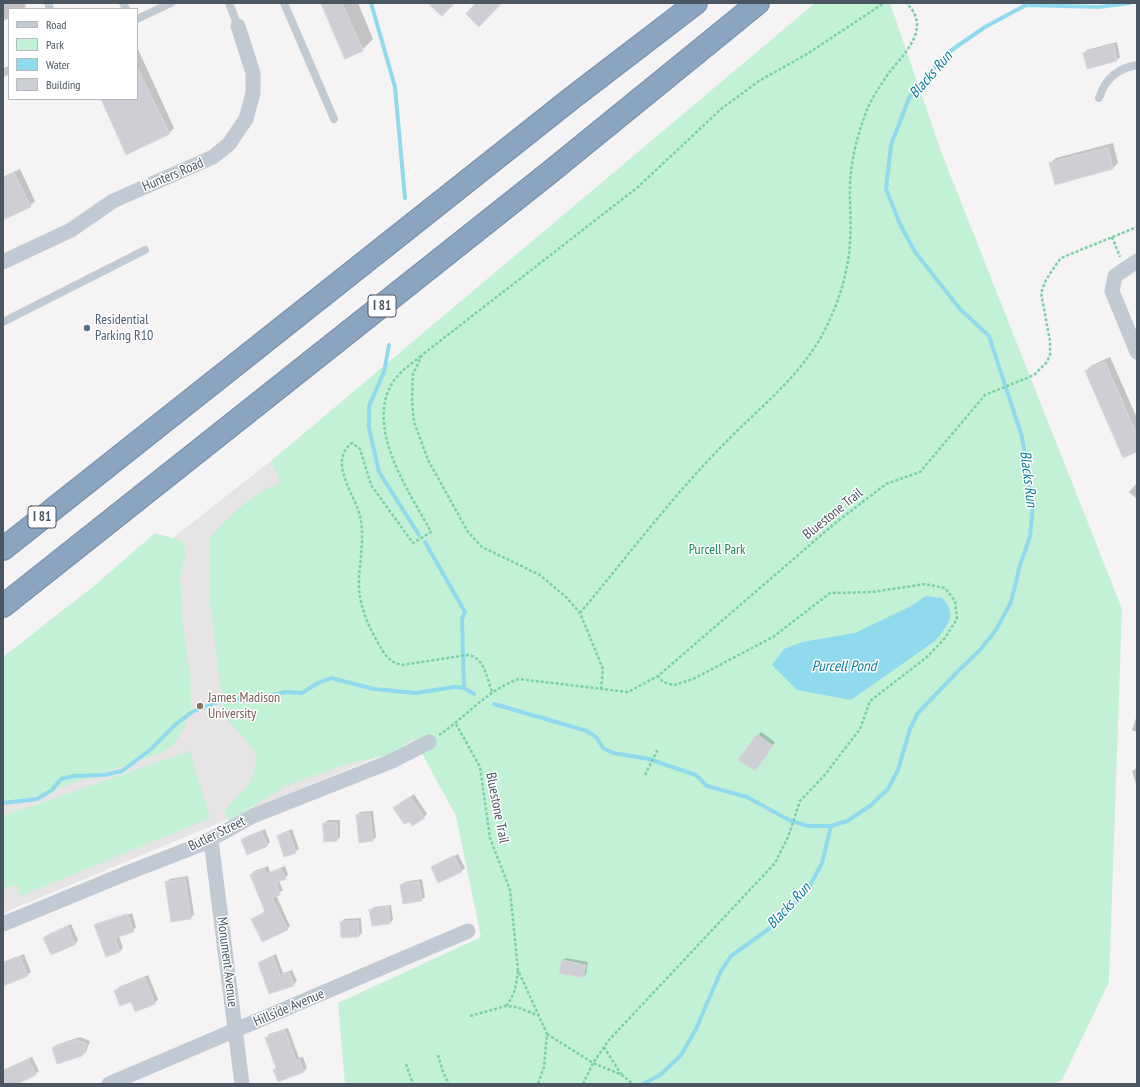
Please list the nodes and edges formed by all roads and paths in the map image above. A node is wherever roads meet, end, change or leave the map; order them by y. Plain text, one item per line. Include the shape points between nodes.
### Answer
1 (171, 3) edge
2 (230, 3) edge
3 (284, 3) edge
4 (696, 3) edge
5 (758, 3) edge
6 (884, 3) edge
7 (906, 3) edge
8 (138, 19) edge
9 (238, 26) joint
10 (1137, 65) edge
11 (1099, 98) dead end
12 (334, 119) dead end
13 (1137, 227) edge
14 (1112, 237) junction
15 (145, 250) dead end
16 (3, 262) edge
17 (1131, 265) edge
18 (3, 322) edge
19 (1137, 352) edge
20 (422, 355) junction
21 (82, 486) junction
22 (3, 536) edge
23 (3, 549) edge
24 (3, 606) edge
25 (580, 613) junction
26 (658, 676) junction
27 (601, 689) junction
28 (492, 692) junction
29 (456, 724) junction
30 (429, 742) joint
31 (658, 749) dead end
32 (645, 775) dead end
33 (211, 840) junction
34 (3, 924) edge
35 (468, 931) dead end
36 (518, 970) junction
37 (506, 1006) junction
38 (538, 1015) junction
39 (470, 1016) dead end
40 (236, 1031) junction
41 (546, 1034) junction
42 (604, 1047) junction
43 (438, 1055) dead end
44 (593, 1063) junction
45 (406, 1064) dead end
46 (622, 1075) junction
47 (110, 1084) edge
48 (242, 1084) edge
49 (413, 1084) edge
50 (449, 1084) edge
51 (538, 1084) edge
52 (583, 1084) edge
53 (633, 1084) edge

1 - 8 lane
2 - 9 lane
3 - 12 lane
4 - 21 highway, I 81
5 - 24 highway, I 81 via 543,178
6 - 20 path via 807,54 759,80 721,109 638,186
7 - 25 path via 915,12 916,36 877,92 867,110 857,139 851,172 847,269 823,334 796,374 722,446
9 - 16 street, Hunters Road via 253,73 253,87 246,120 229,144 213,157 113,201 71,230
10 - 11 lane via 1114,74 1104,84
13 - 14 path, Bluestone Trail
14 - 17 path
14 - 26 path, Bluestone Trail via 1062,258 1050,272 1041,293 1050,341 1050,355 1047,362 1034,375 985,395 920,472 880,488 834,524
15 - 18 lane
17 - 19 street via 1115,276 1112,291
20 - 25 path via 413,374 414,422 428,460 468,532 482,547 540,575
20 - 28 path via 396,378 388,392 384,410 393,462 431,532 413,542 371,485 360,449 352,443 344,449 342,469 361,519 363,536 360,600 366,620 387,658 402,664 475,656 480,660
21 - 22 highway
21 - 23 highway, I 81
25 - 27 path via 604,668
26 - 27 path, Bluestone Trail via 628,692
26 - 42 path via 663,682 674,685 693,679 773,637 830,593 872,592 925,584 945,588 955,601 957,619 945,638 927,657 870,701 860,729 823,778 800,801 788,837 775,863
27 - 28 path, Bluestone Trail via 519,679 505,683
28 - 29 path, Bluestone Trail
29 - 30 path, Bluestone Trail
29 - 36 path, Bluestone Trail via 480,767 490,838 510,890
30 - 33 street, Butler Street via 392,761 253,816
31 - 32 path
33 - 34 street, Butler Street
33 - 40 street, Monument Avenue
35 - 40 street, Hillside Avenue
36 - 37 path, Bluestone Trail via 516,986
36 - 38 path, Bluestone Trail
37 - 38 path via 517,1007
37 - 39 path
38 - 41 path, Bluestone Trail
40 - 47 street, Hillside Avenue
40 - 48 street, Monument Avenue
41 - 44 path
41 - 51 path via 544,1067
42 - 44 path
42 - 46 path
43 - 50 path
44 - 46 path
44 - 52 path
45 - 49 path
46 - 53 path

